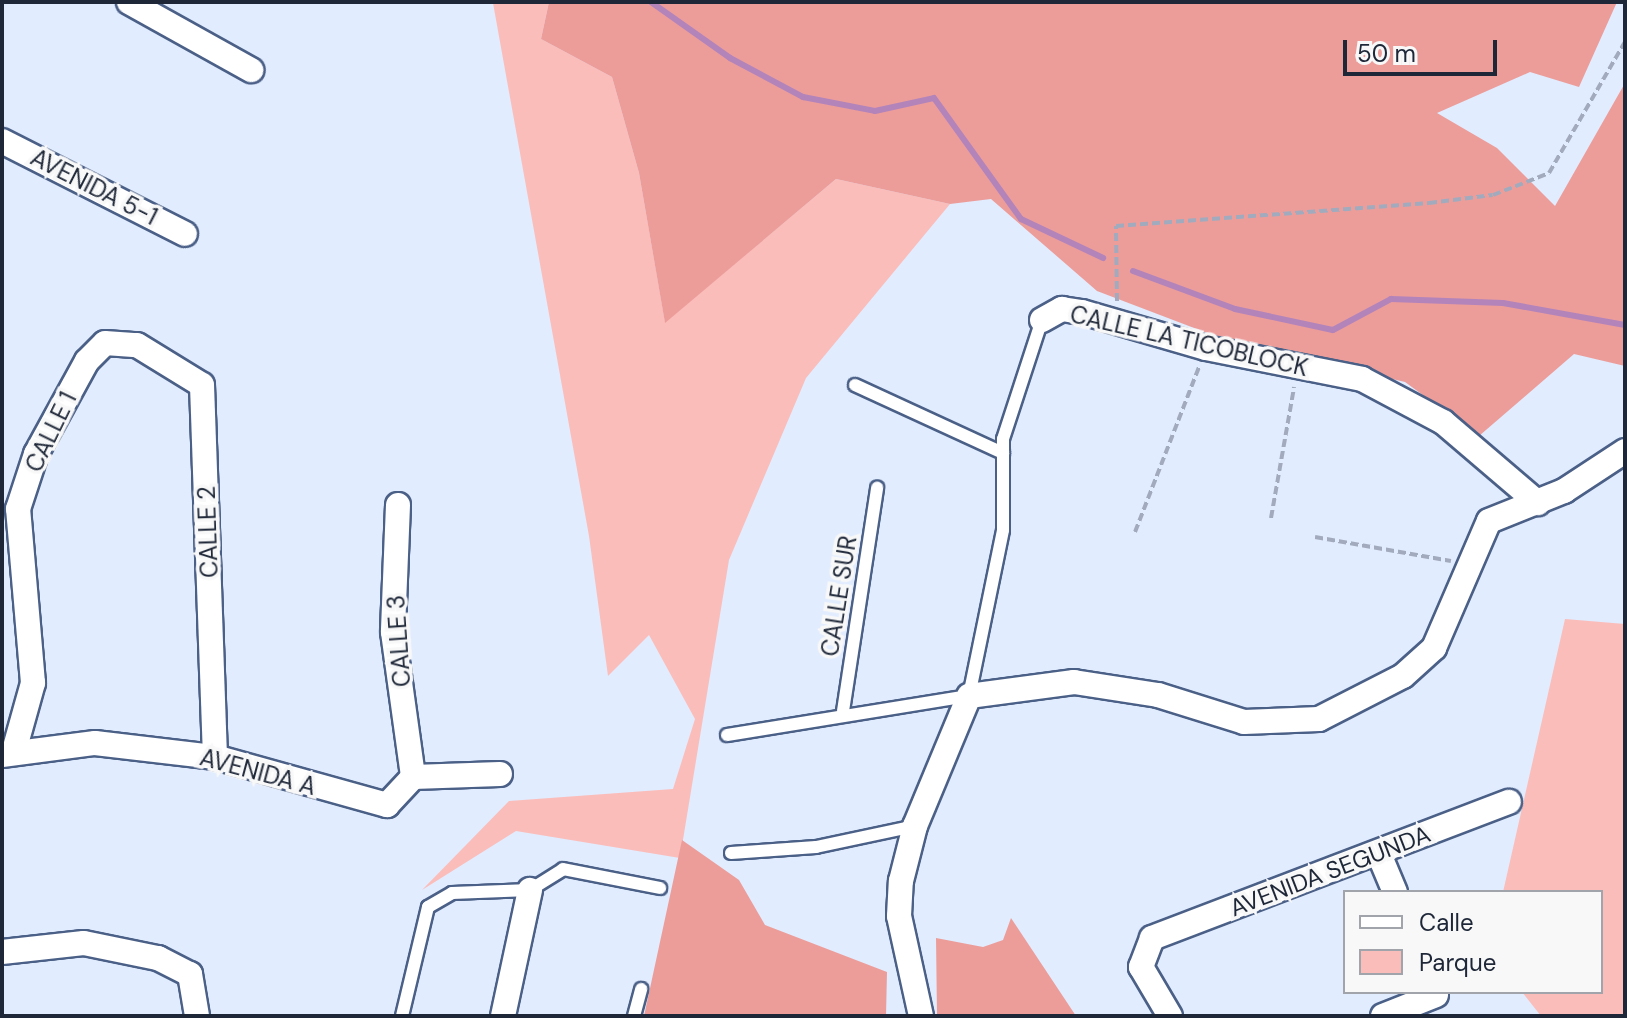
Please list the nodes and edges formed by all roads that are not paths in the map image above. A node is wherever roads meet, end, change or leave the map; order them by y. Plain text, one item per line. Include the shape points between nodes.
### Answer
1 (129, 2) edge
2 (251, 70) dead end
3 (2, 141) edge
4 (185, 234) dead end
5 (1042, 320) joint
6 (137, 345) joint
7 (855, 385) dead end
8 (1625, 451) edge
9 (1003, 453) junction
10 (877, 488) dead end
11 (1538, 503) junction
12 (398, 505) dead end
13 (969, 696) junction
14 (843, 711) junction
15 (727, 735) dead end
16 (8, 753) edge
17 (215, 757) junction
18 (500, 774) dead end
19 (413, 777) junction
20 (1509, 802) dead end
21 (915, 826) junction
22 (731, 853) dead end
23 (1379, 854) junction
24 (660, 888) dead end
25 (530, 890) junction
26 (1394, 890) edge
27 (2, 952) edge
28 (641, 989) dead end
29 (1439, 1001) edge
30 (197, 1016) edge
31 (402, 1016) edge
32 (503, 1016) edge
33 (634, 1016) edge
34 (921, 1016) edge
35 (1170, 1016) edge
36 (1383, 1016) edge

1 - 2 street
3 - 4 street, AVENIDA 5-1
5 - 9 lane, CALLE LA TICOBLOCK
5 - 11 street, CALLE LA TICOBLOCK via 1062,309 1400,394
6 - 16 street, CALLE 1 via 105,343 87,361 36,454 18,509 33,683
6 - 17 street, CALLE 2 via 202,385
7 - 9 lane
8 - 11 street
9 - 13 lane, CALLE LA TICOBLOCK via 1003,530
10 - 14 lane, CALLE SUR
11 - 13 street via 1489,521 1465,564 1434,648 1403,676 1319,719 1244,722 1130,688 1074,682
12 - 19 street, CALLE 3 via 393,632
13 - 14 lane
13 - 21 street
14 - 15 lane
16 - 17 street, AVENIDA A via 95,743
17 - 19 street, AVENIDA A via 387,805
18 - 19 street
20 - 23 street, AVENIDA SEGUNDA
21 - 22 lane via 816,847
21 - 34 street via 899,916
23 - 26 street
23 - 35 street, AVENIDA SEGUNDA via 1152,938 1141,967
24 - 25 lane via 563,869
25 - 31 lane via 479,887 428,907
25 - 32 street
27 - 30 street via 84,943 158,958 190,974
28 - 33 lane
29 - 36 street

